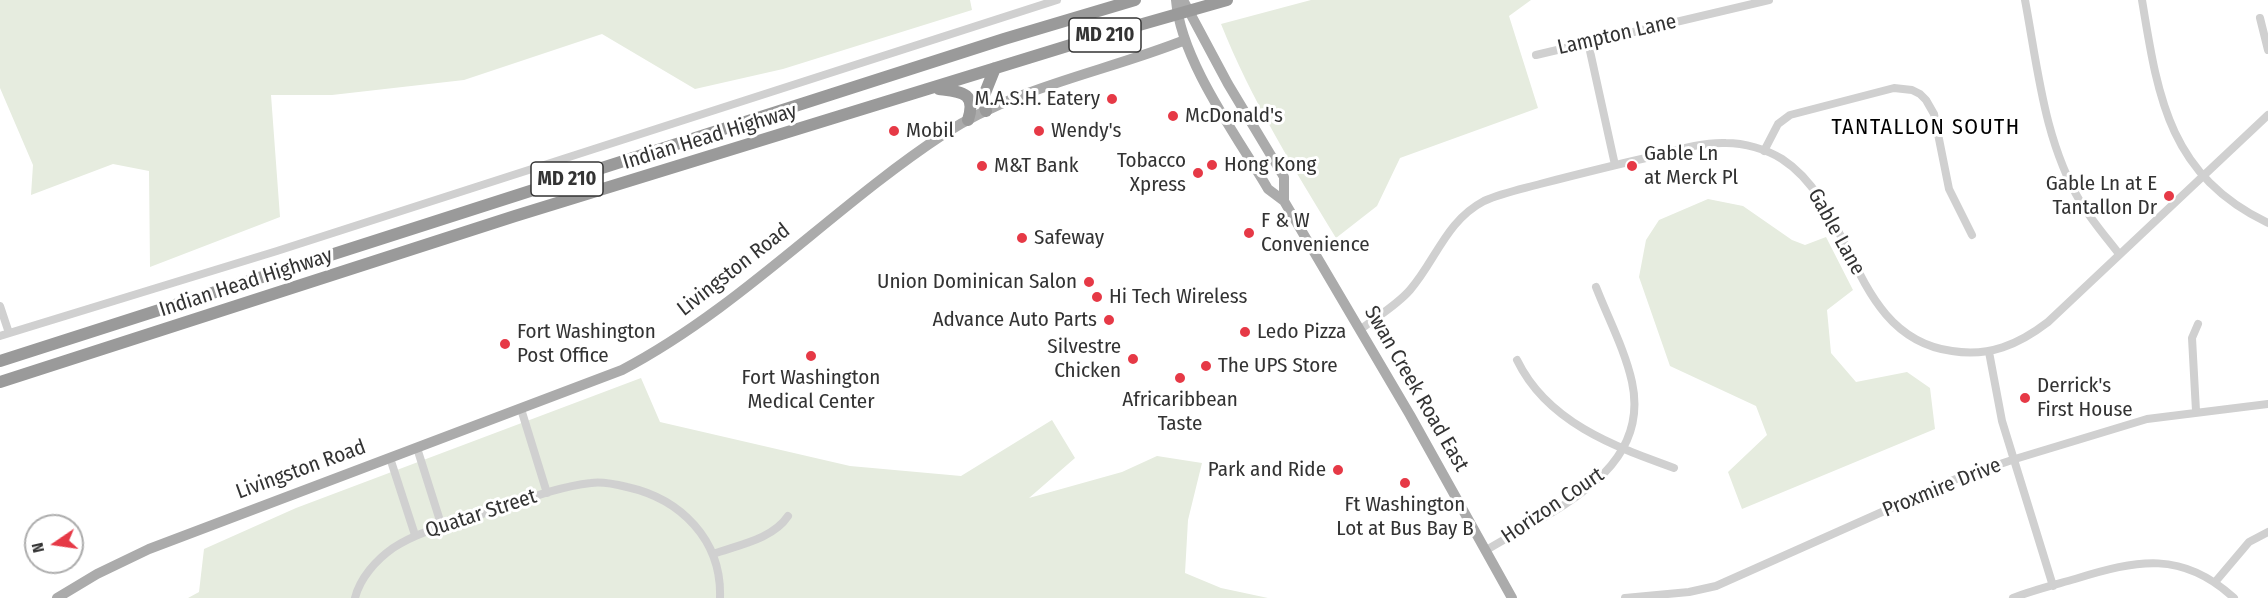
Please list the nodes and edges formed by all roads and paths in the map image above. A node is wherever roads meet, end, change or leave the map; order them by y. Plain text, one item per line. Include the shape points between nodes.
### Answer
1 (1057, 0) edge
2 (1135, 0) edge
3 (1227, 0) edge
4 (1769, 0) edge
5 (2025, 0) edge
6 (2142, 0) edge
7 (1187, 5) edge
8 (1176, 6) edge
9 (2260, 18) dead end
10 (1185, 40) junction
11 (1588, 42) junction
12 (2268, 51) edge
13 (1536, 55) dead end
14 (995, 68) junction
15 (934, 88) junction
16 (986, 111) junction
17 (2268, 115) edge
18 (968, 120) junction
19 (1764, 151) junction
20 (1615, 165) junction
21 (2204, 178) junction
22 (1284, 201) junction
23 (2268, 223) edge
24 (1972, 235) dead end
25 (2119, 254) junction
26 (1596, 287) dead end
27 (0, 306) edge
28 (2198, 324) dead end
29 (1360, 330) junction
30 (5, 335) edge
31 (1989, 352) junction
32 (17, 356) junction
33 (1516, 360) dead end
34 (0, 361) edge
35 (24, 375) junction
36 (0, 382) edge
37 (2268, 404) edge
38 (521, 410) junction
39 (2196, 411) junction
40 (417, 448) junction
41 (1624, 450) junction
42 (390, 458) junction
43 (2015, 459) junction
44 (1674, 468) dead end
45 (548, 493) junction
46 (788, 516) dead end
47 (442, 527) junction
48 (2268, 532) edge
49 (415, 535) junction
50 (1485, 551) junction
51 (713, 554) junction
52 (2216, 581) junction
53 (2053, 586) junction
54 (57, 598) edge
55 (355, 598) edge
56 (720, 598) edge
57 (1512, 598) edge
58 (1624, 598) edge
59 (2013, 598) edge
60 (2234, 598) edge

1 - 30 street
2 - 32 highway, Indian Head Highway / MD 210
3 - 7 highway, Indian Head Highway / MD 210
4 - 11 street, Lampton Lane
5 - 25 street via 2046,115 2060,161 2081,203
6 - 21 street via 2162,105 2183,149
7 - 8 highway, Indian Head Highway / MD 210
7 - 22 main road, Swan Creek Road East via 1284,177
8 - 10 main road, Swan Creek Road East
8 - 14 highway, Indian Head Highway / MD 210
9 - 12 street
10 - 16 main road, Livingston Road
10 - 22 main road, Swan Creek Road East via 1268,189
11 - 13 street, Lampton Lane
11 - 20 street
14 - 15 highway, Indian Head Highway / MD 210
14 - 16 highway via 983,99
15 - 18 highway via 968,97
15 - 35 highway, Indian Head Highway / MD 210 via 516,216
16 - 18 main road, Livingston Road
17 - 21 street, Gable Lane
18 - 38 main road, Livingston Road via 660,349 605,378
19 - 20 street, Gable Lane via 1732,143 1709,144
19 - 24 street via 1778,124 1790,115 1894,88 1912,90 1926,100 1934,114 1949,189
19 - 31 street, Gable Lane via 1782,159 1810,184 1872,295 1902,332 1941,350
20 - 29 street, Gable Lane via 1510,192 1475,207 1448,232 1409,291
21 - 23 street via 2241,208
21 - 25 street, Gable Lane
22 - 29 main road, Swan Creek Road East
25 - 31 street, Gable Lane via 2030,336
26 - 41 street, Horizon Court via 1632,381 1632,413
27 - 30 street
28 - 39 street via 2192,338
29 - 50 main road, Swan Creek Road East
31 - 43 street via 2002,421
32 - 34 highway, Indian Head Highway / MD 210
32 - 35 street
33 - 41 street via 1524,376 1556,410
35 - 36 highway, Indian Head Highway / MD 210
37 - 39 street, Proxmire Drive
38 - 40 main road, Livingston Road
38 - 45 street, Quatar Street
39 - 43 street, Proxmire Drive via 2147,419
40 - 42 main road, Livingston Road
40 - 47 street
41 - 44 street
41 - 50 street, Horizon Court via 1597,482
42 - 49 street
42 - 54 main road, Livingston Road via 149,549
43 - 53 street
43 - 58 street, Proxmire Drive via 1956,479 1716,585 1689,592
45 - 47 street, Quatar Street
45 - 51 street, Quatar Street via 592,482 650,494 672,504 692,520
46 - 51 street via 781,526 767,534
47 - 49 street, Quatar Street
48 - 52 street via 2249,542
49 - 55 street, Quatar Street via 371,567
50 - 57 main road, Swan Creek Road East
51 - 56 street, Quatar Street
52 - 53 street via 2178,566 2151,562 2125,565
52 - 60 street
53 - 59 street

